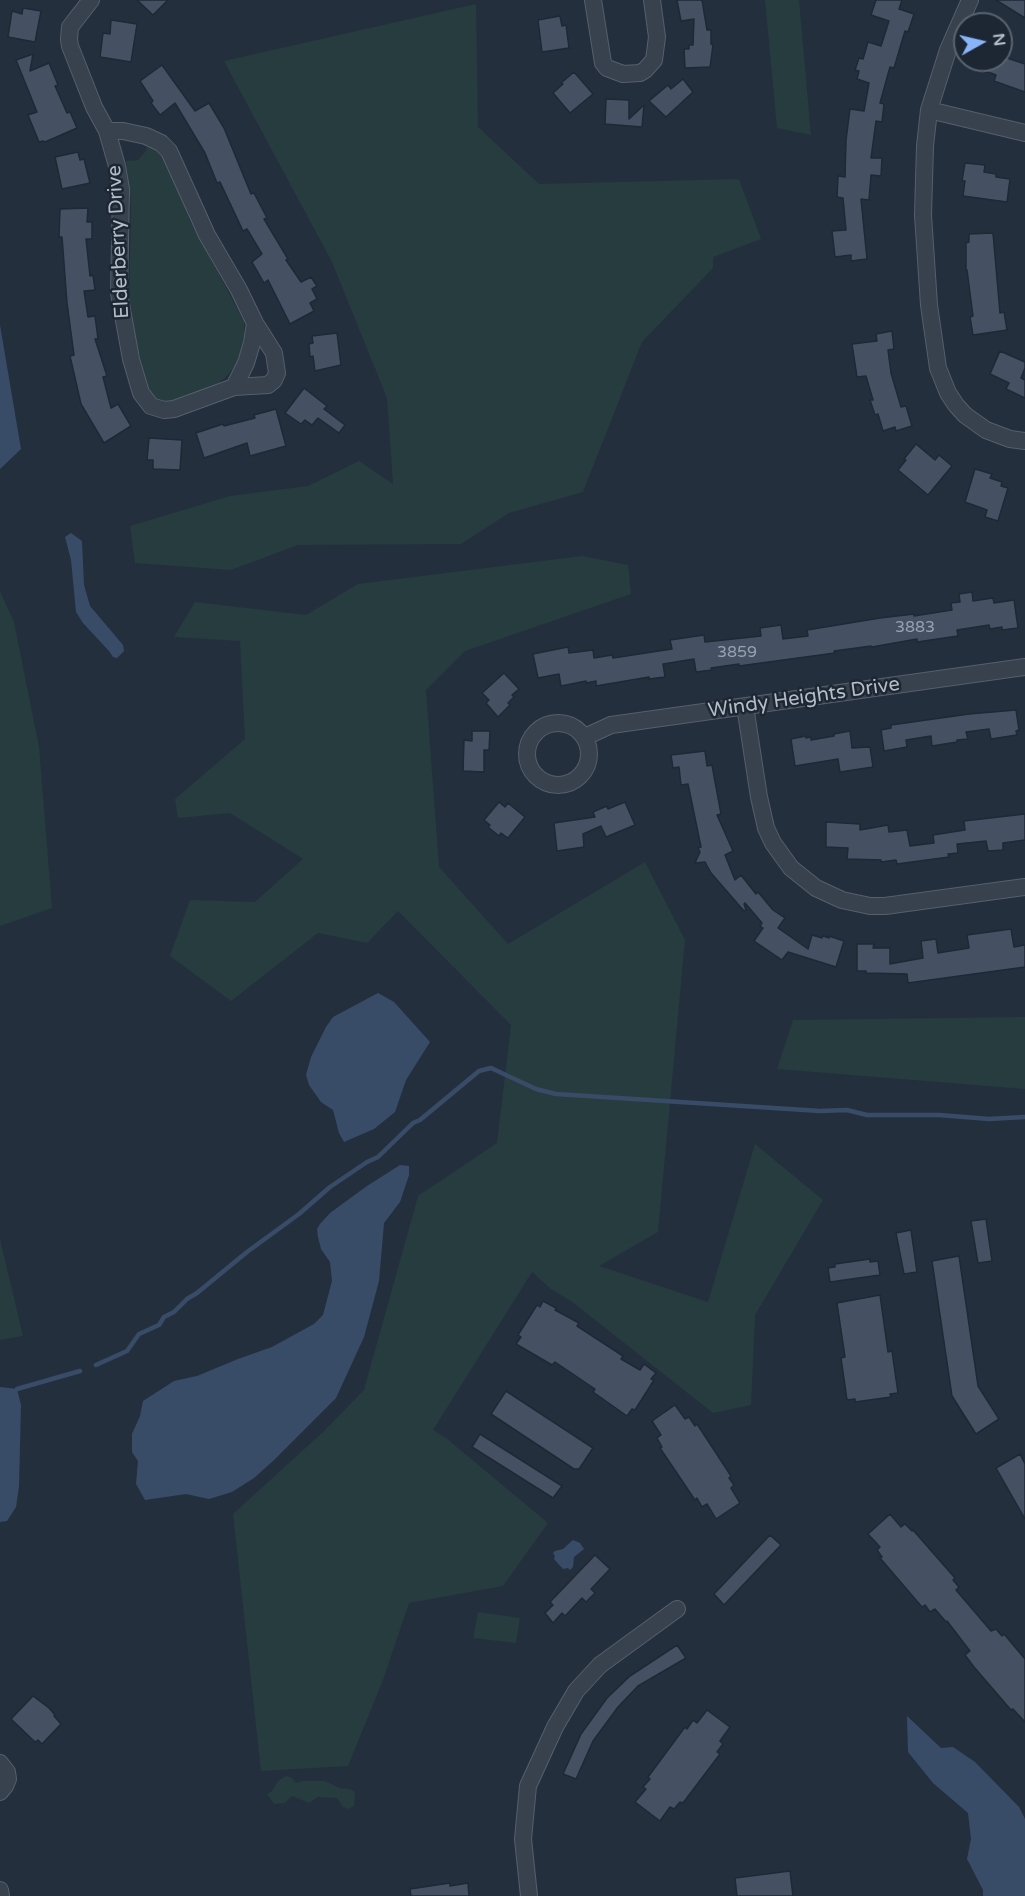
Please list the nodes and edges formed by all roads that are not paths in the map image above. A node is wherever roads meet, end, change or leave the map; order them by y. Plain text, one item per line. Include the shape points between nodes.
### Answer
1 (91, 0) edge
2 (593, 0) edge
3 (652, 0) edge
4 (970, 0) edge
5 (929, 110) junction
6 (107, 131) junction
7 (1025, 133) edge
8 (255, 323) junction
9 (234, 387) junction
10 (1025, 441) edge
11 (1025, 667) edge
12 (745, 706) junction
13 (585, 737) dead end
14 (1025, 887) edge
15 (678, 1609) dead end
16 (0, 1763) edge
17 (0, 1792) edge
18 (0, 1890) edge
19 (1, 1896) edge
20 (529, 1896) edge

1 - 6 street, Elderberry Drive via 70,27 69,39
2 - 3 street via 603,63 623,74 645,70 656,54
4 - 5 street via 948,50
5 - 7 street
5 - 10 street via 923,180 924,245 938,368 948,393 965,415 998,436
6 - 8 street, Elderberry Drive via 146,136 170,151 207,235
6 - 9 street, Elderberry Drive via 121,189 121,310 141,393 151,406 164,410
8 - 9 street via 246,363
8 - 9 street, Elderberry Drive via 274,353 277,373 268,385
11 - 12 street, Windy Heights Drive
12 - 13 street, Windy Heights Drive via 611,724
12 - 14 street via 766,828 791,868 816,888 849,902 885,906
15 - 20 street via 600,1665 576,1692 555,1727 528,1786 523,1839
16 - 17 street via 8,1779
18 - 19 street

